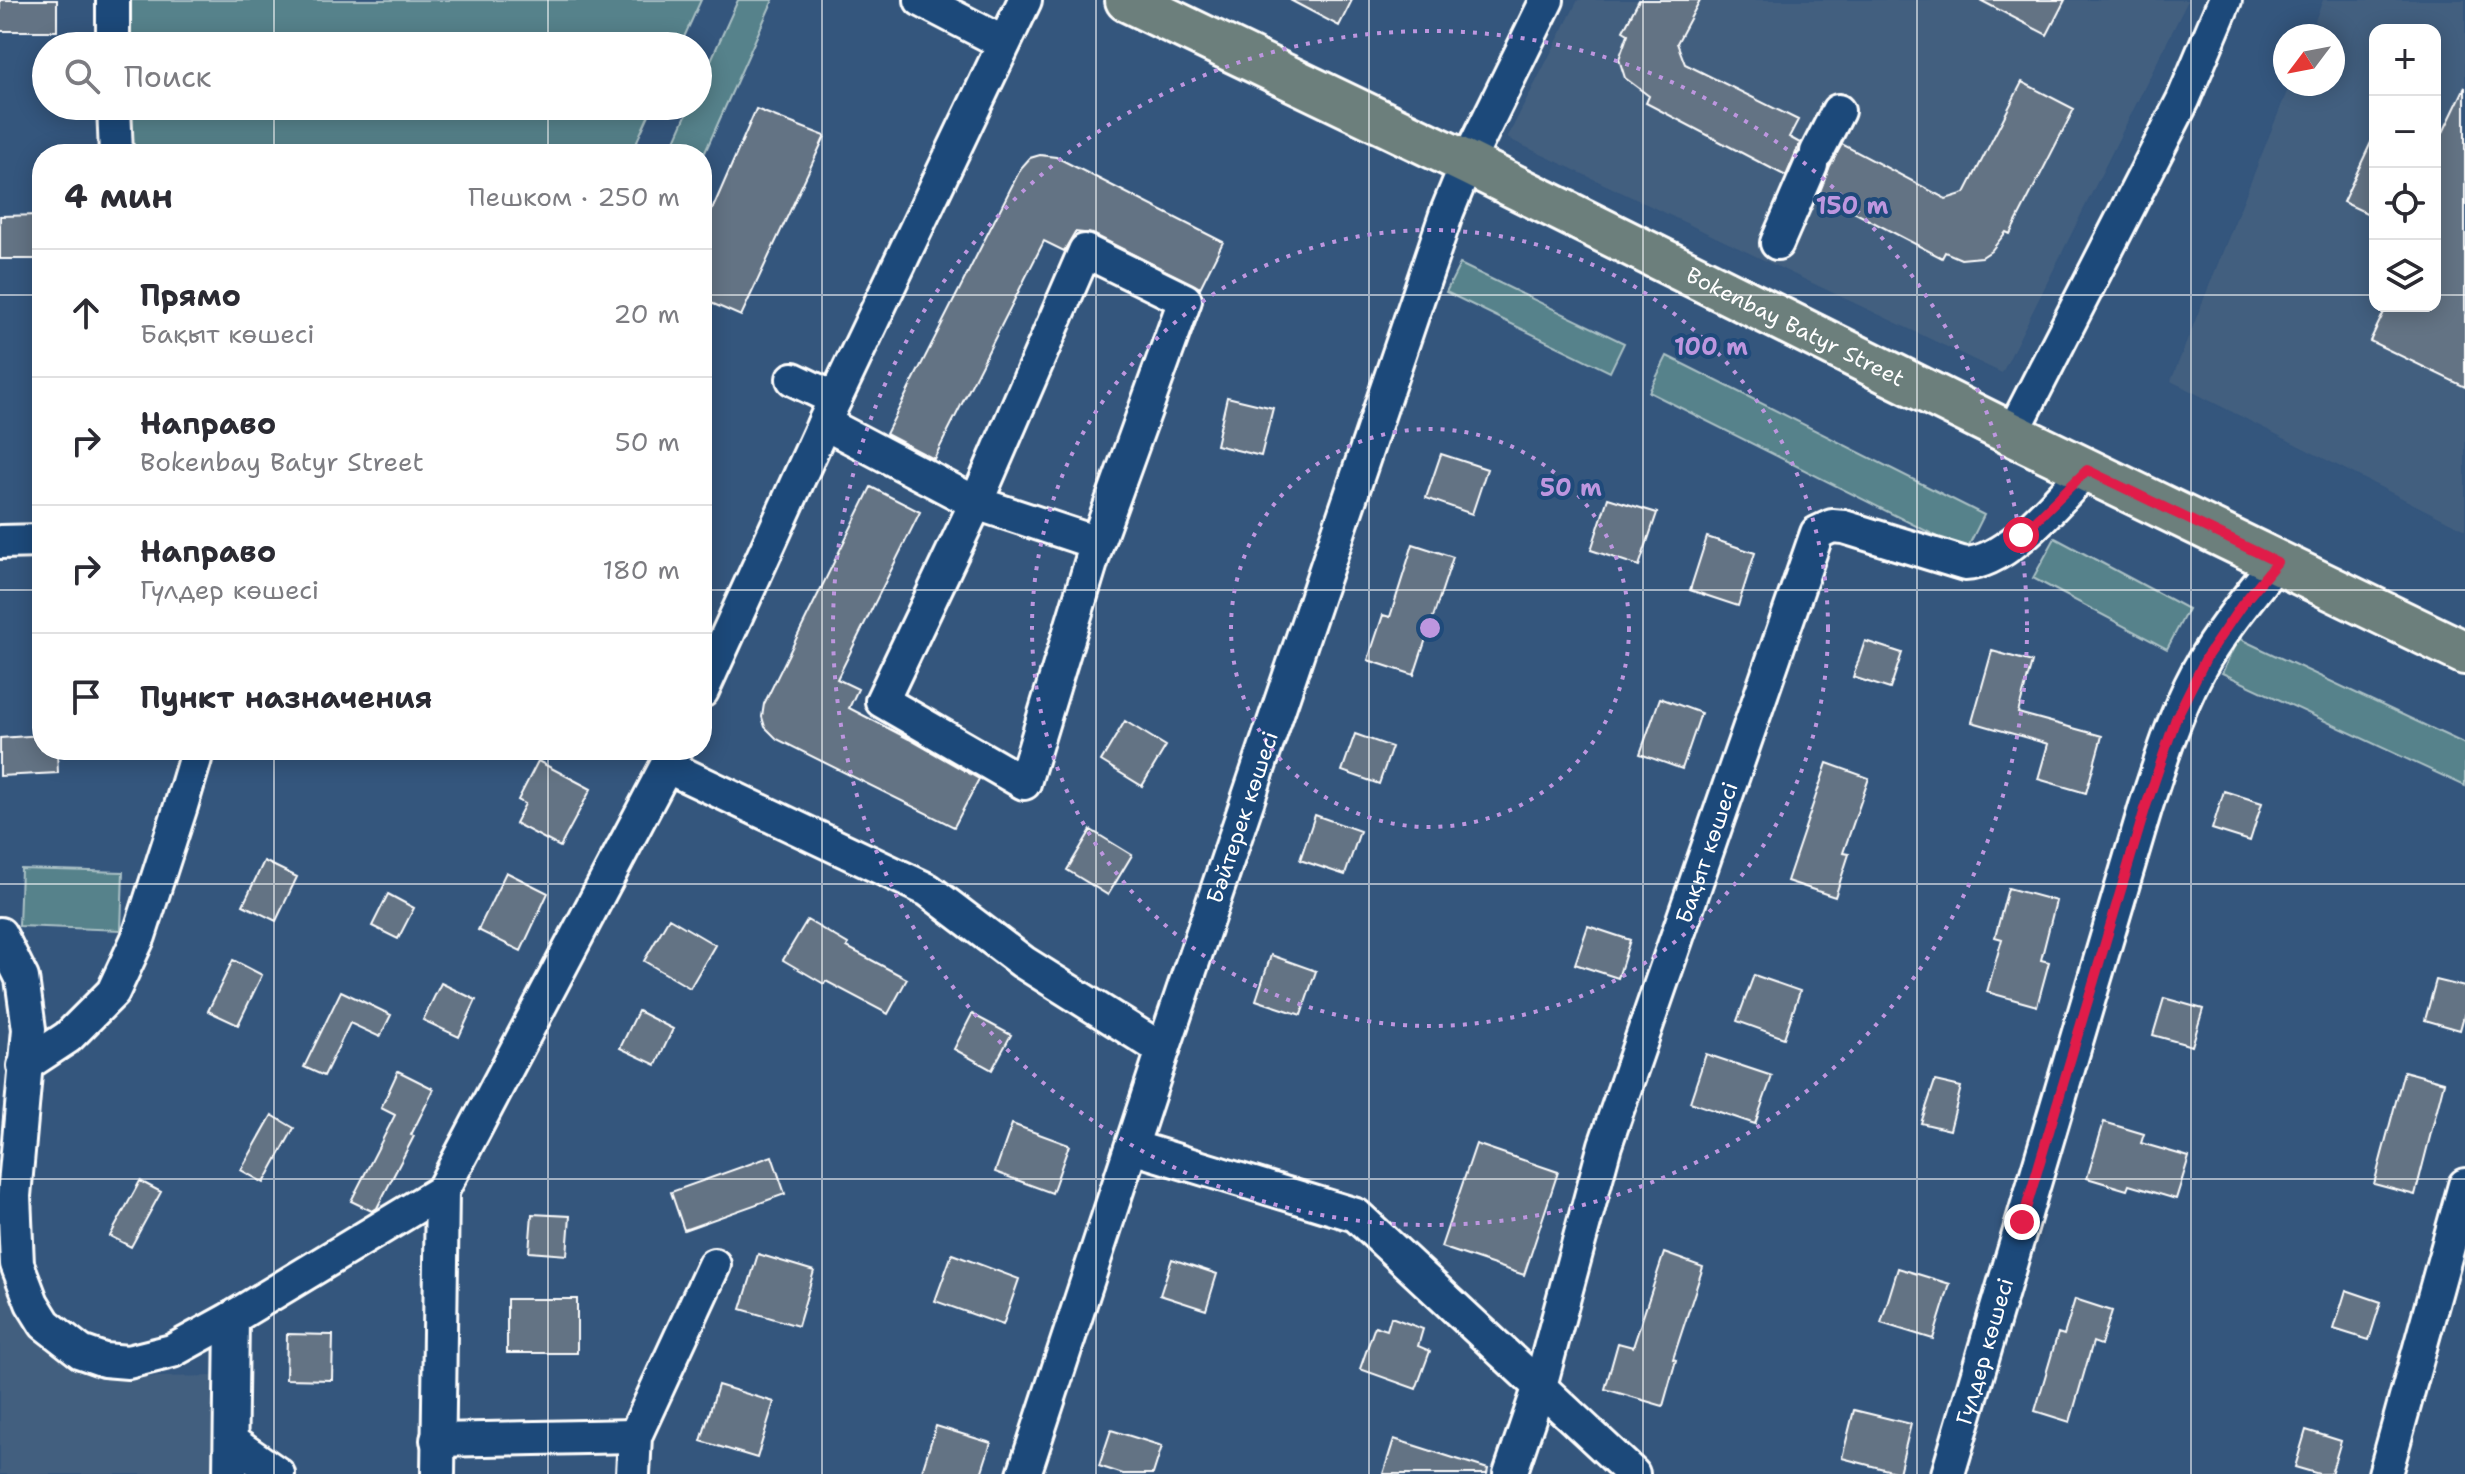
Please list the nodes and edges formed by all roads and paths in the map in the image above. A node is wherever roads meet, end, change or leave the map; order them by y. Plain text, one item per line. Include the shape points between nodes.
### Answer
1 (113, 0) edge
2 (921, 0) edge
3 (1025, 0) edge
4 (1127, 0) edge
5 (1547, 0) edge
6 (2225, 0) edge
7 (113, 32) edge
8 (1004, 43) junction
9 (1838, 111) dead end
10 (115, 120) edge
11 (116, 144) edge
12 (1467, 163) junction
13 (1777, 243) dead end
14 (793, 379) dead end
15 (829, 411) junction
16 (2012, 434) junction
17 (2087, 470) junction
18 (976, 503) junction
19 (32, 541) edge
20 (0, 542) edge
21 (1097, 543) junction
22 (2277, 562) junction
23 (2465, 653) edge
24 (712, 669) edge
25 (195, 760) edge
26 (670, 760) edge
27 (675, 760) edge
28 (0, 934) edge
29 (1163, 1050) junction
30 (24, 1066) junction
31 (1132, 1147) junction
32 (2465, 1185) edge
33 (442, 1191) junction
34 (714, 1265) dead end
35 (232, 1318) junction
36 (1540, 1386) junction
37 (635, 1436) junction
38 (437, 1440) junction
39 (232, 1442) junction
40 (230, 1474) edge
41 (278, 1474) edge
42 (438, 1474) edge
43 (633, 1474) edge
44 (1024, 1474) edge
45 (1510, 1474) edge
46 (1633, 1474) edge
47 (1948, 1474) edge
48 (2385, 1474) edge

1 - 7 street
2 - 8 street
3 - 8 street
4 - 12 main road, Bokenbay Batyr Street
5 - 12 street, Бәйтерек көшесі
6 - 16 street via 2183,100
8 - 15 street
9 - 13 street
10 - 11 street
12 - 16 main road, Bokenbay Batyr Street
12 - 29 street, Бәйтерек көшесі
14 - 15 street
15 - 18 street
15 - 24 street
16 - 17 main road, Bokenbay Batyr Street
17 - 22 main road, Bokenbay Batyr Street
17 - 36 street, Бақыт көшесі via 2005,550 1978,564 1844,527 1817,533 1605,1145
18 - 21 street
18 - 21 street via 882,701 1024,783
18 - 21 street via 1085,251 1185,300
19 - 20 street
22 - 23 main road, Bokenbay Batyr Street
22 - 47 street, Гүлдер көшесі via 2207,656 2176,718
25 - 30 street via 139,936 113,992 68,1037
26 - 33 street
27 - 29 street via 928,890 1023,962
28 - 30 street via 22,978 26,999
29 - 31 street, Бәйтерек көшесі
30 - 35 street via 14,1242 23,1283 45,1324 81,1352 128,1362 172,1351
31 - 36 street via 1356,1215
31 - 44 street, Бәйтерек көшесі
32 - 48 street
33 - 35 street
33 - 38 street
34 - 37 street
35 - 39 street
36 - 45 street, Бақыт көшесі
36 - 46 street
37 - 38 street
37 - 43 street
38 - 42 street
39 - 40 street
39 - 41 street

